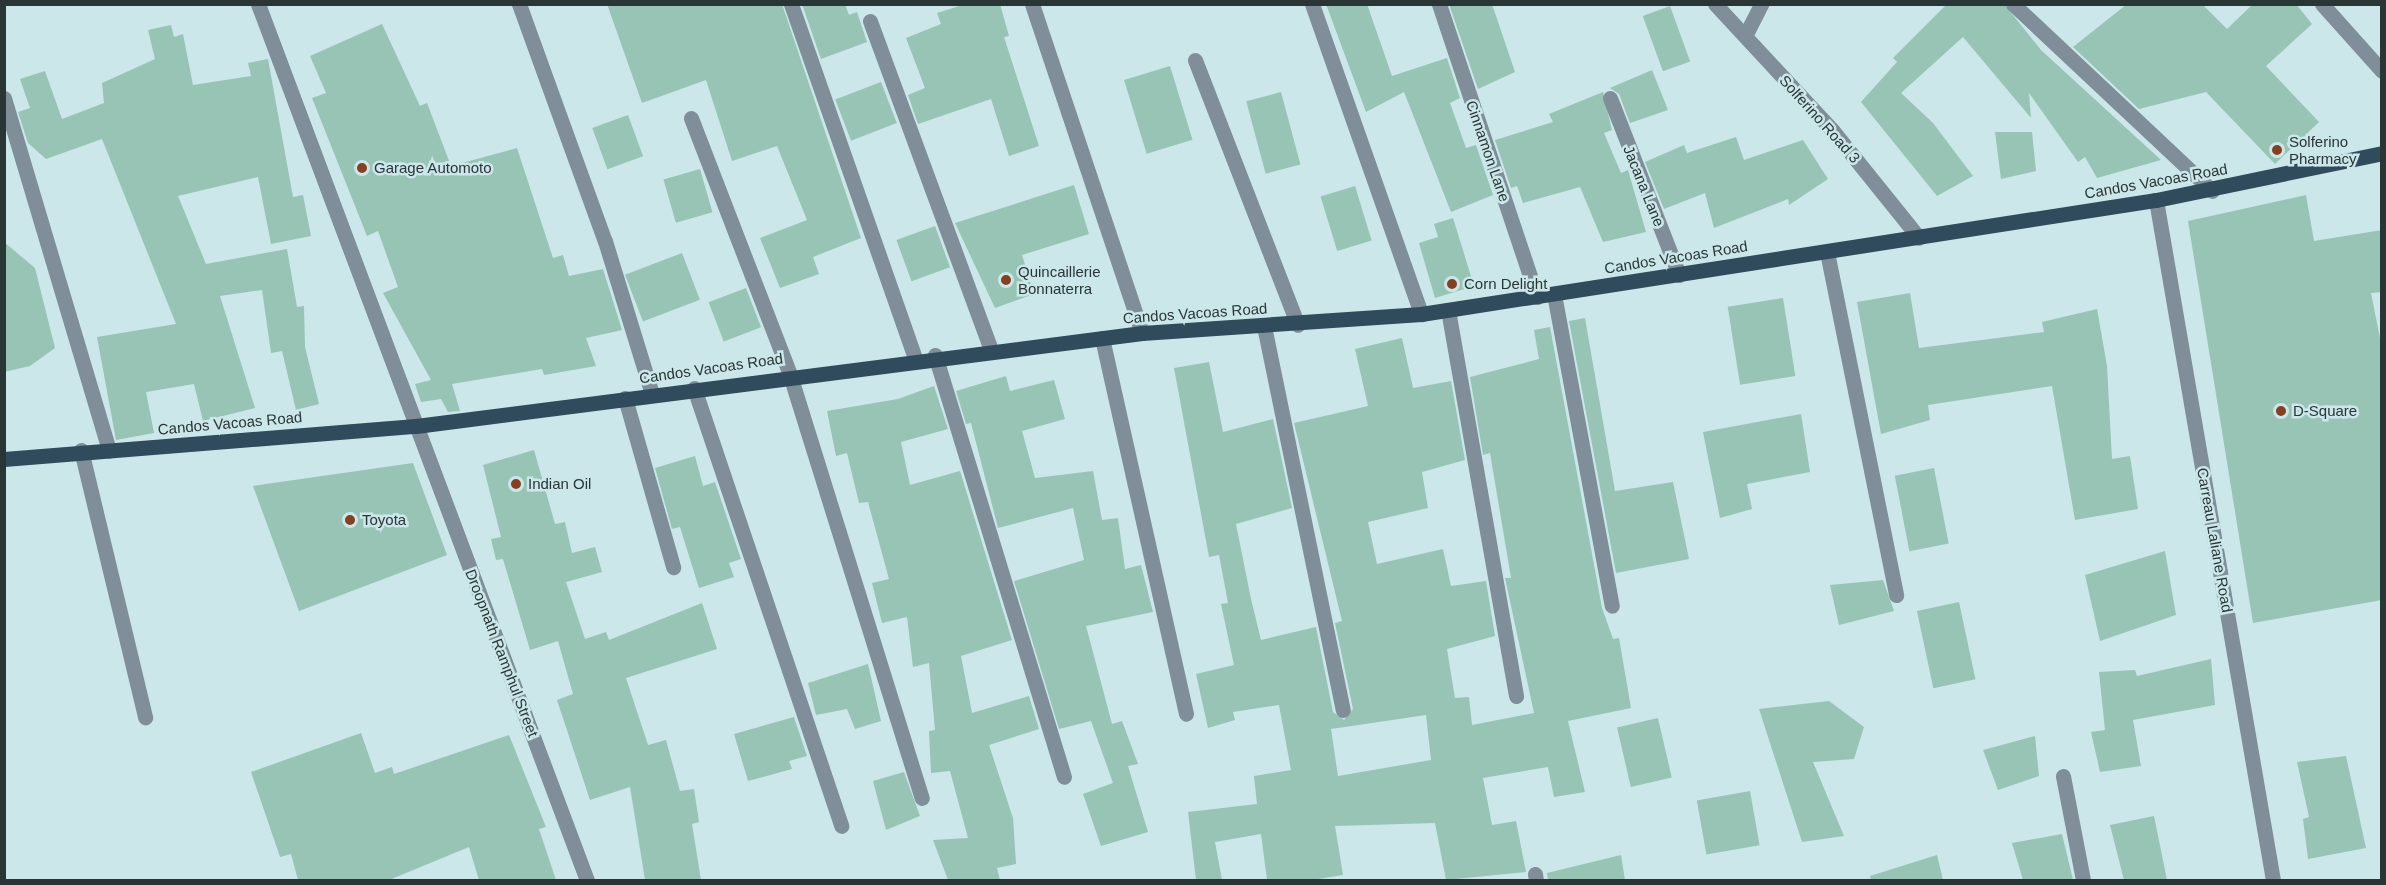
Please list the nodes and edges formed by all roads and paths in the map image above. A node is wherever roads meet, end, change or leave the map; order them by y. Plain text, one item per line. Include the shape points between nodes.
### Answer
1 (258, 4) edge
2 (519, 4) edge
3 (791, 4) edge
4 (1032, 4) edge
5 (1312, 4) edge
6 (1439, 4) edge
7 (1715, 4) edge
8 (1761, 4) edge
9 (2013, 4) edge
10 (2322, 4) edge
11 (870, 21) dead end
12 (1745, 36) junction
13 (1195, 60) dead end
14 (2382, 71) edge
15 (4, 98) edge
16 (1610, 98) dead end
17 (691, 118) dead end
18 (2382, 153) edge
19 (2212, 191) junction
20 (2156, 200) junction
21 (1919, 238) junction
22 (1827, 252) junction
23 (1679, 275) junction
24 (1554, 294) junction
25 (1537, 297) junction
26 (1448, 310) junction
27 (1421, 314) junction
28 (1298, 325) junction
29 (1264, 326) junction
30 (1142, 333) junction
31 (1102, 338) junction
32 (991, 350) junction
33 (935, 355) junction
34 (915, 358) junction
35 (790, 375) junction
36 (694, 388) junction
37 (652, 394) junction
38 (625, 398) junction
39 (416, 426) junction
40 (81, 450) junction
41 (109, 451) junction
42 (4, 459) edge
43 (673, 567) dead end
44 (1896, 595) dead end
45 (1612, 606) dead end
46 (1516, 696) dead end
47 (1343, 710) dead end
48 (1186, 714) dead end
49 (145, 717) dead end
50 (2063, 776) dead end
51 (1064, 777) dead end
52 (922, 798) dead end
53 (841, 826) dead end
54 (587, 880) edge
55 (2083, 880) edge
56 (2273, 880) edge

1 - 39 street, Droopnath Ramphul Street
2 - 37 street
3 - 34 street
4 - 30 street
5 - 27 street
6 - 25 street, Cinnamon Lane
7 - 12 street, Solferino Road 3
8 - 12 street
9 - 19 street
10 - 14 street
11 - 32 street
12 - 21 street, Solferino Road 3 via 1833,131
13 - 28 street
15 - 41 street
16 - 23 street, Jacana Lane
17 - 35 street
18 - 19 main road, Candos Vacoas Road
19 - 20 main road, Candos Vacoas Road
20 - 21 main road, Candos Vacoas Road
20 - 56 street, Carreau Laliane Road
21 - 22 main road, Candos Vacoas Road
22 - 23 main road, Candos Vacoas Road
22 - 44 street
23 - 24 main road, Candos Vacoas Road
24 - 25 main road, Candos Vacoas Road
24 - 45 street
25 - 26 main road, Candos Vacoas Road
26 - 27 main road, Candos Vacoas Road
26 - 46 street
27 - 28 main road, Candos Vacoas Road
28 - 29 main road, Candos Vacoas Road
29 - 30 main road, Candos Vacoas Road
29 - 47 street
30 - 31 main road, Candos Vacoas Road
31 - 32 main road, Candos Vacoas Road
31 - 48 street
32 - 33 main road, Candos Vacoas Road
33 - 34 main road, Candos Vacoas Road
33 - 51 street
34 - 35 main road, Candos Vacoas Road
35 - 36 main road, Candos Vacoas Road
35 - 52 street
36 - 37 main road, Candos Vacoas Road
36 - 53 street
37 - 38 main road, Candos Vacoas Road
38 - 39 main road, Candos Vacoas Road
38 - 43 street
39 - 41 main road, Candos Vacoas Road
39 - 54 street, Droopnath Ramphul Street
40 - 41 main road, Candos Vacoas Road
40 - 42 main road, Candos Vacoas Road
40 - 49 street
50 - 55 street

